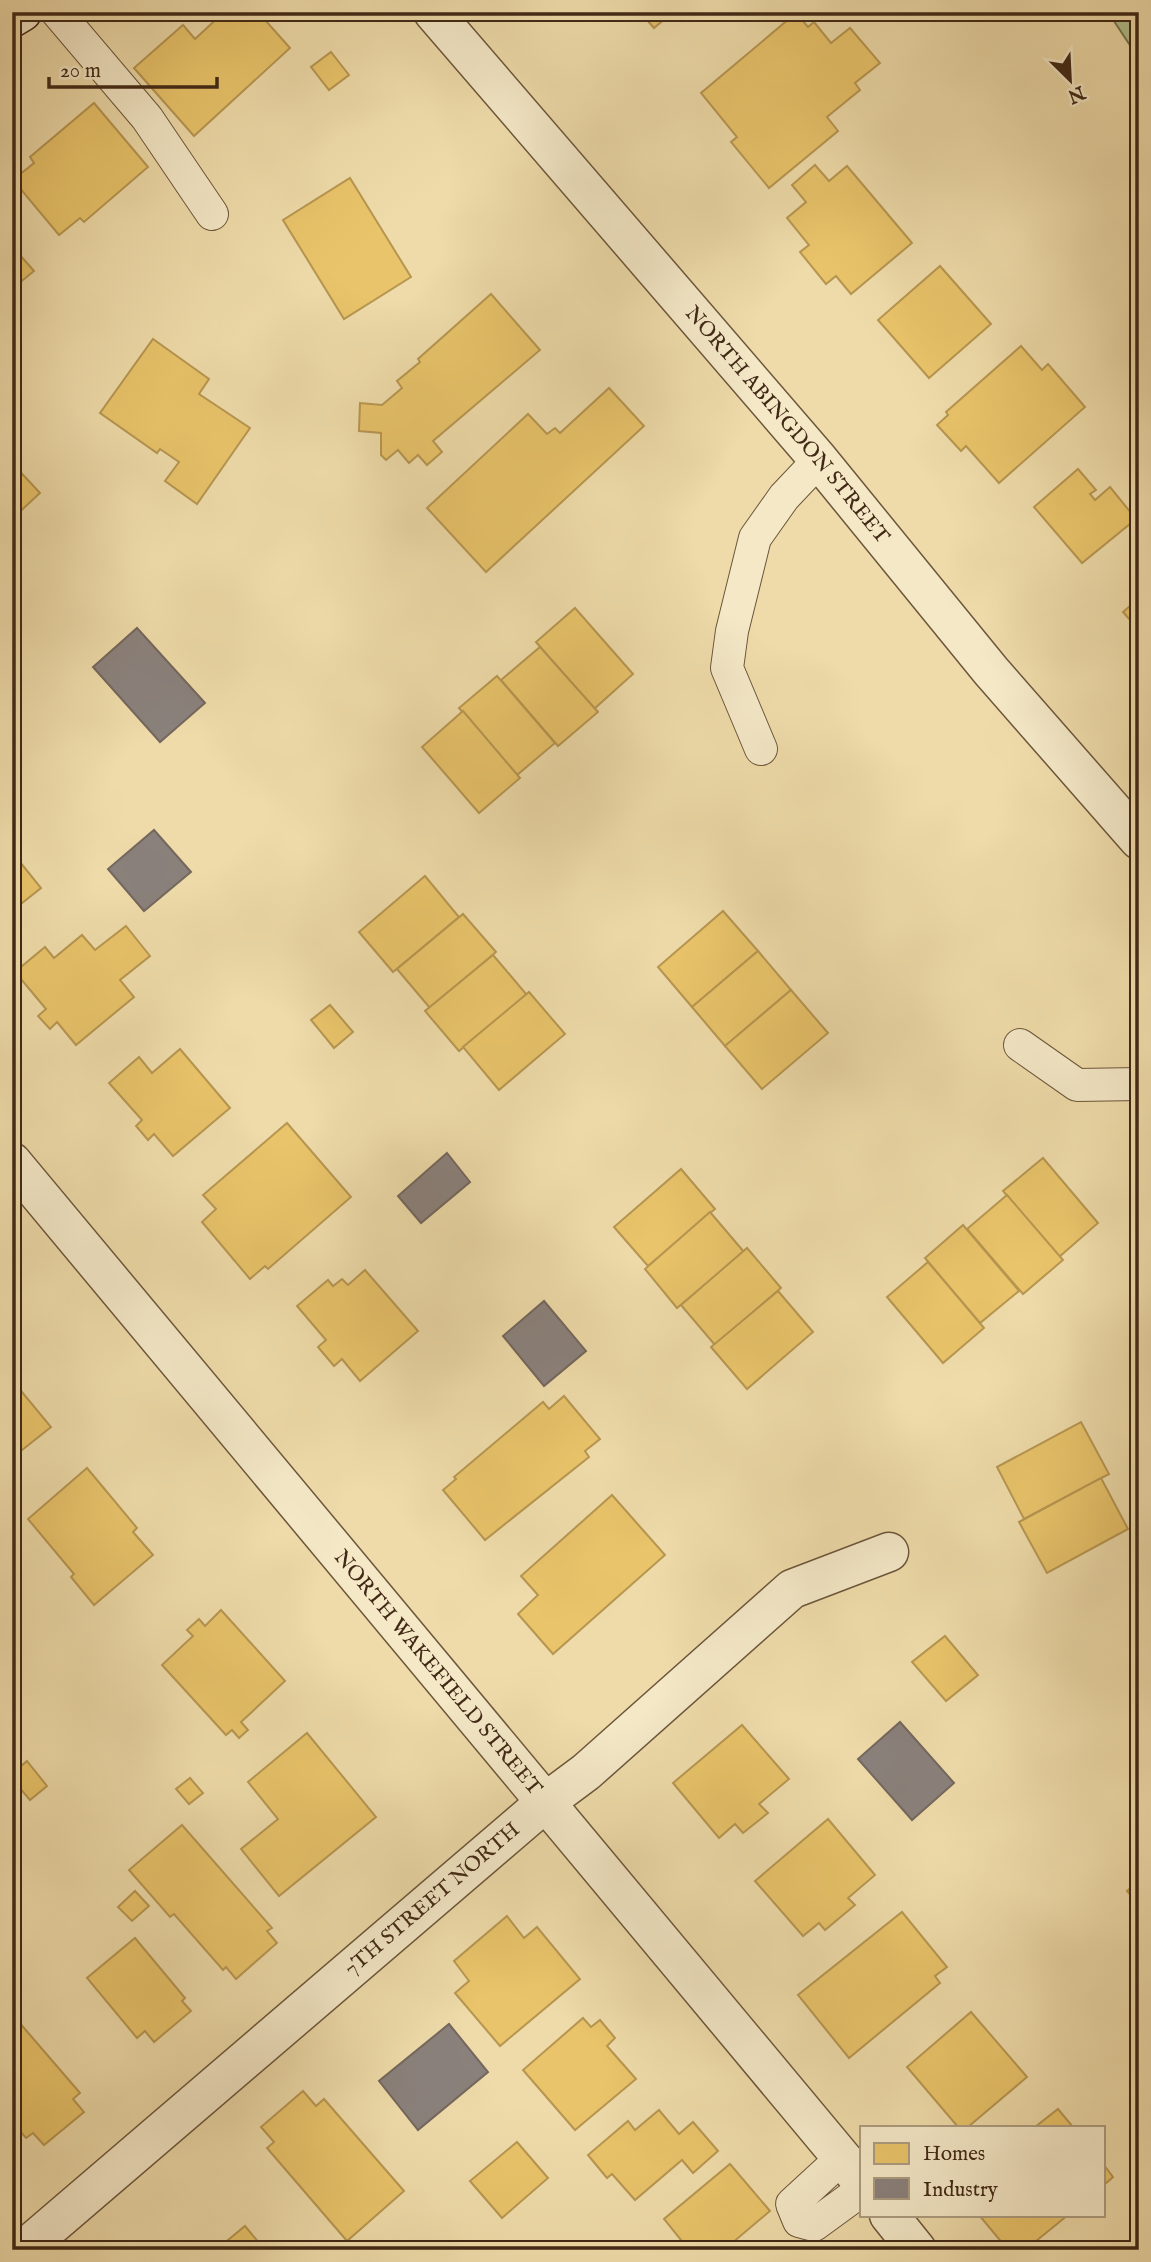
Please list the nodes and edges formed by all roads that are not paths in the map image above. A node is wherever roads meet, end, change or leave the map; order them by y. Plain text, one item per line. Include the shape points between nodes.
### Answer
1 (22, 12) edge
2 (57, 12) edge
3 (433, 12) edge
4 (12, 18) edge
5 (212, 214) dead end
6 (819, 460) junction
7 (761, 749) dead end
8 (1139, 840) edge
9 (1020, 1045) dead end
10 (1139, 1084) edge
11 (12, 1163) edge
12 (890, 1552) dead end
13 (547, 1801) junction
14 (852, 2170) edge
15 (860, 2191) edge
16 (890, 2216) edge
17 (23, 2250) edge
18 (917, 2250) edge

1 - 4 street
2 - 5 lane via 148,118
3 - 6 street, NORTH ABINGDON STREET
6 - 7 lane via 784,497 755,538 732,631 727,668
6 - 8 street, NORTH ABINGDON STREET via 991,671
9 - 10 lane via 1077,1085
11 - 13 street, NORTH WAKEFIELD STREET
12 - 13 street, 7TH STREET NORTH via 792,1589 586,1772
13 - 14 street, NORTH WAKEFIELD STREET
13 - 17 street, 7TH STREET NORTH
14 - 15 lane via 792,2204 799,2221 814,2225
16 - 18 street

